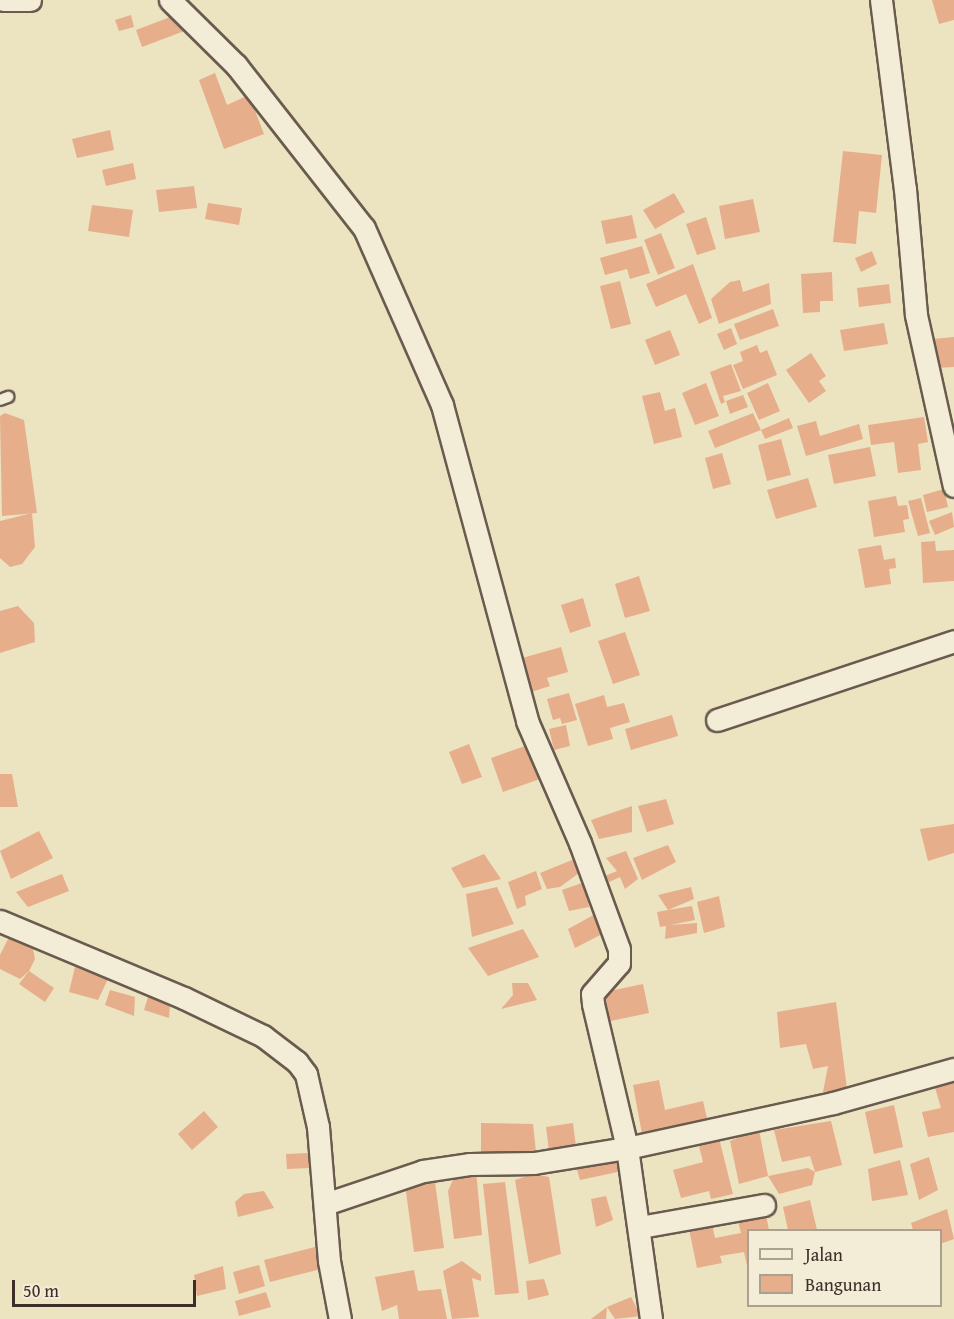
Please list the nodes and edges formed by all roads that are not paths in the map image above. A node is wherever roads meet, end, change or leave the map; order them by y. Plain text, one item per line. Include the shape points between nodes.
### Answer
1 (3, 0) edge
2 (30, 0) edge
3 (170, 0) edge
4 (881, 0) edge
5 (954, 486) edge
6 (954, 641) edge
7 (717, 720) dead end
8 (0, 921) edge
9 (954, 1069) edge
10 (627, 1148) junction
11 (325, 1204) junction
12 (764, 1205) dead end
13 (640, 1227) junction
14 (340, 1319) edge
15 (651, 1319) edge

1 - 2 street
3 - 10 street via 236,65 364,228 442,405 527,721 580,843 619,949 619,963 592,994
4 - 5 street via 916,315
6 - 7 street
8 - 11 street via 194,1003 263,1036 297,1062 311,1089
9 - 10 street via 822,1105
10 - 11 street via 534,1163 470,1164 423,1171
10 - 13 street
11 - 14 street via 329,1261
12 - 13 street
13 - 15 street

